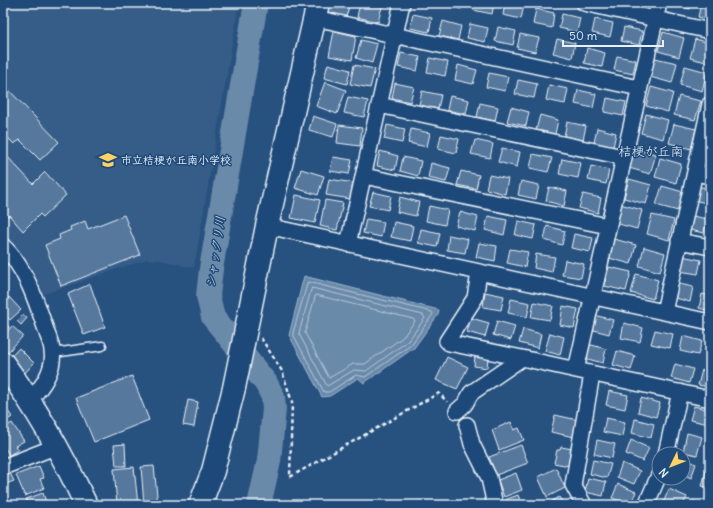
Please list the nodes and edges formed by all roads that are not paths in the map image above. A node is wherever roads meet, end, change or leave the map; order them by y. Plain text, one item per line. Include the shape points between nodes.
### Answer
1 (402, 3) edge
2 (584, 3) edge
3 (659, 3) edge
4 (317, 10) edge
5 (655, 18) junction
6 (710, 31) edge
7 (395, 36) junction
8 (639, 88) junction
9 (710, 104) edge
10 (379, 105) junction
11 (623, 157) junction
12 (695, 173) junction
13 (364, 176) junction
14 (710, 176) edge
15 (267, 226) junction
16 (608, 226) junction
17 (679, 241) junction
18 (348, 244) junction
19 (3, 246) edge
20 (710, 247) edge
21 (479, 273) junction
22 (593, 296) junction
23 (664, 312) junction
24 (710, 322) edge
25 (102, 346) dead end
26 (53, 351) junction
27 (522, 358) junction
28 (3, 363) edge
29 (576, 370) junction
30 (592, 374) junction
31 (680, 392) junction
32 (30, 399) junction
33 (710, 399) edge
34 (456, 411) road end
35 (467, 425) dead end
36 (57, 446) junction
37 (668, 446) edge
38 (3, 467) edge
39 (654, 486) edge
40 (86, 505) edge
41 (200, 505) edge
42 (495, 505) edge
43 (584, 505) edge
44 (646, 505) edge

1 - 7 street
2 - 5 street
3 - 5 street
4 - 7 street
4 - 15 street
5 - 6 street
5 - 8 street
7 - 8 street
7 - 10 street
8 - 11 street
9 - 12 street
10 - 11 street
10 - 13 street
11 - 16 street
12 - 14 street
12 - 17 street
13 - 16 street
13 - 18 street
15 - 18 street
15 - 41 street via 234,388 213,471
16 - 22 street
17 - 20 street
17 - 23 street
18 - 21 street
19 - 26 street via 18,263 26,278
21 - 22 street
21 - 27 street via 475,298 446,341
22 - 23 street
22 - 29 street
23 - 24 street
25 - 26 lane
26 - 32 street via 44,384
27 - 29 street
27 - 34 street via 471,393 465,404
28 - 32 street
29 - 30 street
30 - 31 street
30 - 43 street via 573,485
31 - 33 street
31 - 37 street
32 - 36 street
35 - 42 street via 472,444 489,478
36 - 38 street
36 - 40 street
39 - 44 street

